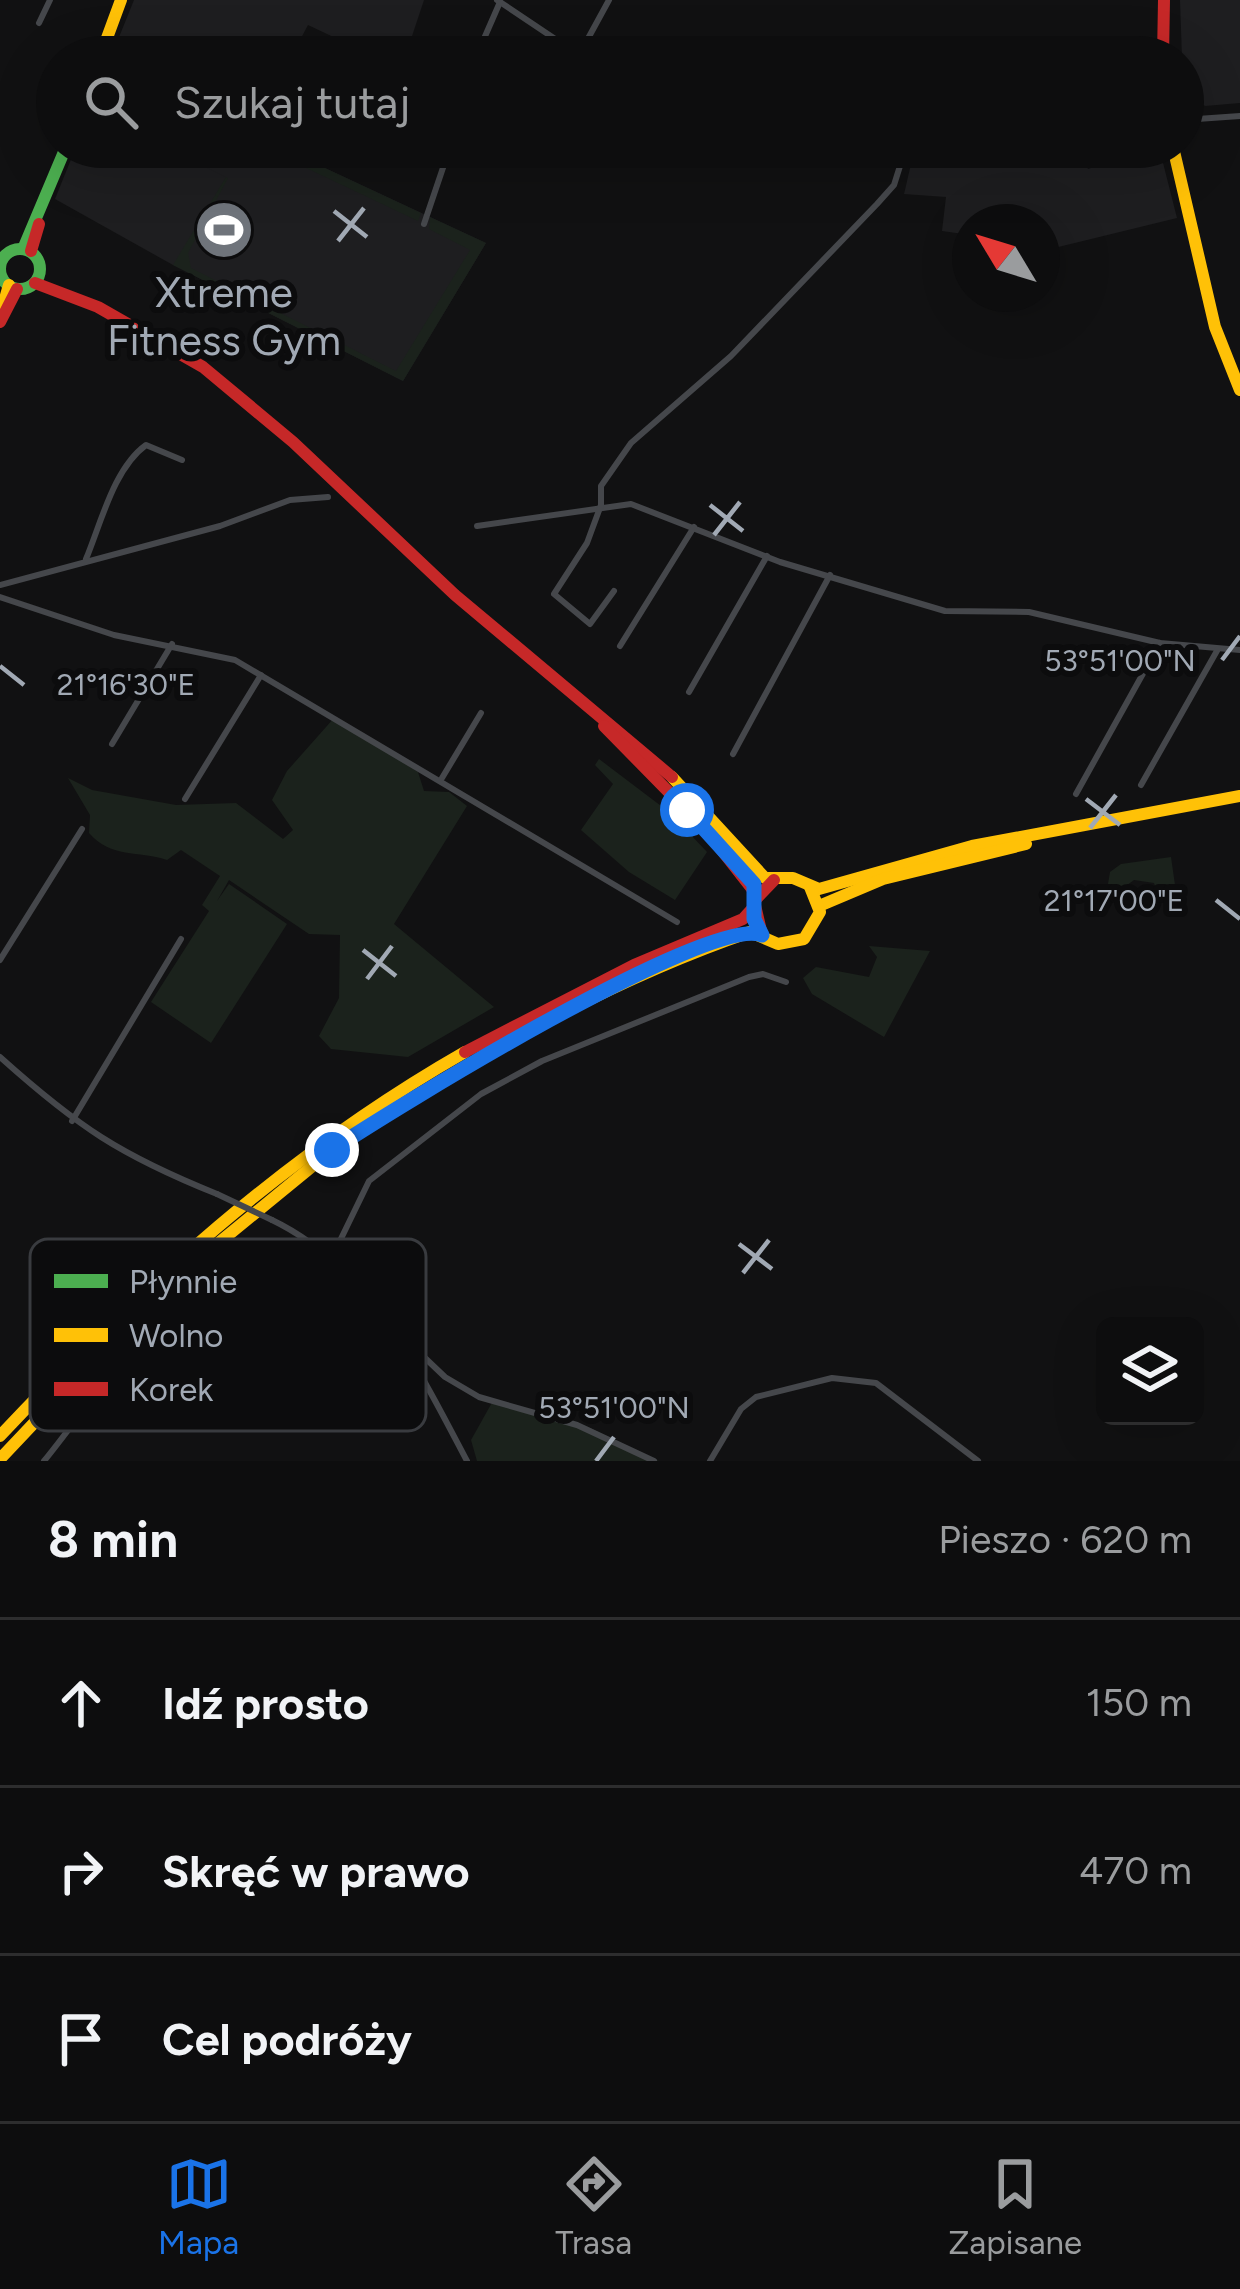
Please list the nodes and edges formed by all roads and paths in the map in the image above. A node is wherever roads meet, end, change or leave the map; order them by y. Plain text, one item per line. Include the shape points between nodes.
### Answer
1 (50, 0) edge
2 (121, 0) edge
3 (609, 0) edge
4 (1164, 0) edge
5 (498, 1) edge
6 (39, 23) dead end
7 (108, 36) edge
8 (484, 36) edge
9 (550, 36) edge
10 (590, 36) edge
11 (1163, 36) edge
12 (1240, 116) edge
13 (1204, 119) edge
14 (58, 168) edge
15 (443, 168) edge
16 (899, 168) edge
17 (1178, 168) edge
18 (424, 224) dead end
19 (27, 250) junction
20 (1, 266) edge
21 (38, 278) junction
22 (13, 287) junction
23 (0, 321) edge
24 (1240, 390) edge
25 (182, 460) dead end
26 (328, 497) dead end
27 (601, 505) junction
28 (477, 526) dead end
29 (694, 527) junction
30 (767, 556) junction
31 (86, 559) junction
32 (830, 575) junction
33 (0, 585) edge
34 (614, 591) dead end
35 (0, 597) edge
36 (172, 643) junction
37 (1160, 643) junction
38 (620, 646) dead end
39 (1219, 649) junction
40 (1240, 650) edge
41 (261, 675) junction
42 (689, 692) dead end
43 (573, 693) junction
44 (481, 712) dead end
45 (112, 743) dead end
46 (733, 754) dead end
47 (442, 778) junction
48 (1141, 785) dead end
49 (1076, 794) dead end
50 (1240, 796) edge
51 (185, 799) dead end
52 (82, 829) dead end
53 (1069, 832) junction
54 (775, 880) junction
55 (810, 887) junction
56 (755, 901) junction
57 (819, 906) junction
58 (676, 922) dead end
59 (762, 935) junction
60 (181, 939) dead end
61 (0, 960) edge
62 (786, 982) dead end
63 (0, 1058) edge
64 (72, 1121) junction
65 (201, 1239) edge
66 (223, 1239) edge
67 (301, 1239) edge
68 (338, 1239) edge
69 (426, 1359) edge
70 (426, 1382) edge
71 (30, 1405) edge
72 (30, 1427) edge
73 (71, 1431) edge
74 (0, 1436) edge
75 (0, 1459) edge
76 (44, 1461) edge
77 (467, 1461) edge
78 (654, 1461) edge
79 (710, 1461) edge
80 (978, 1461) edge

1 - 6 street
2 - 7 main road
3 - 10 street
4 - 11 main road
5 - 8 street
5 - 9 street
12 - 13 street
14 - 19 main road
15 - 18 street
16 - 27 street via 861,222 721,366 631,443 601,486
17 - 24 main road via 1215,327
19 - 20 main road
19 - 21 main road
20 - 22 main road
21 - 22 main road
21 - 43 main road via 159,336 243,393 430,573
22 - 23 main road
25 - 31 street via 139,449
26 - 31 street via 290,500
27 - 28 street
27 - 29 street via 631,504
27 - 34 street via 554,594 590,624
29 - 30 street
29 - 38 street
30 - 32 street
30 - 42 street
31 - 33 street
32 - 37 street via 958,614 1029,612
32 - 46 street
35 - 36 street via 114,634
36 - 41 street
36 - 45 street
37 - 39 street
37 - 49 street
39 - 40 street
39 - 48 street
41 - 47 street
41 - 51 street
43 - 54 main road via 647,752 758,872
43 - 56 main road via 706,830
44 - 47 street
47 - 58 street
50 - 53 main road
52 - 61 street
53 - 55 main road via 972,846
53 - 57 main road via 883,879
54 - 55 main road
54 - 56 main road
55 - 57 main road
56 - 59 main road
56 - 65 main road via 743,919 530,1012 326,1137
57 - 59 main road via 804,939 778,944
59 - 66 main road via 746,933 569,1009 442,1079 332,1150
60 - 64 street
62 - 68 street via 749,976 508,1077 369,1180
63 - 64 street
64 - 67 street, bridge via 131,1159
69 - 78 street via 479,1397 577,1426
70 - 77 street
71 - 74 main road
72 - 75 main road
73 - 76 street
79 - 80 street via 756,1397 832,1378 876,1383

